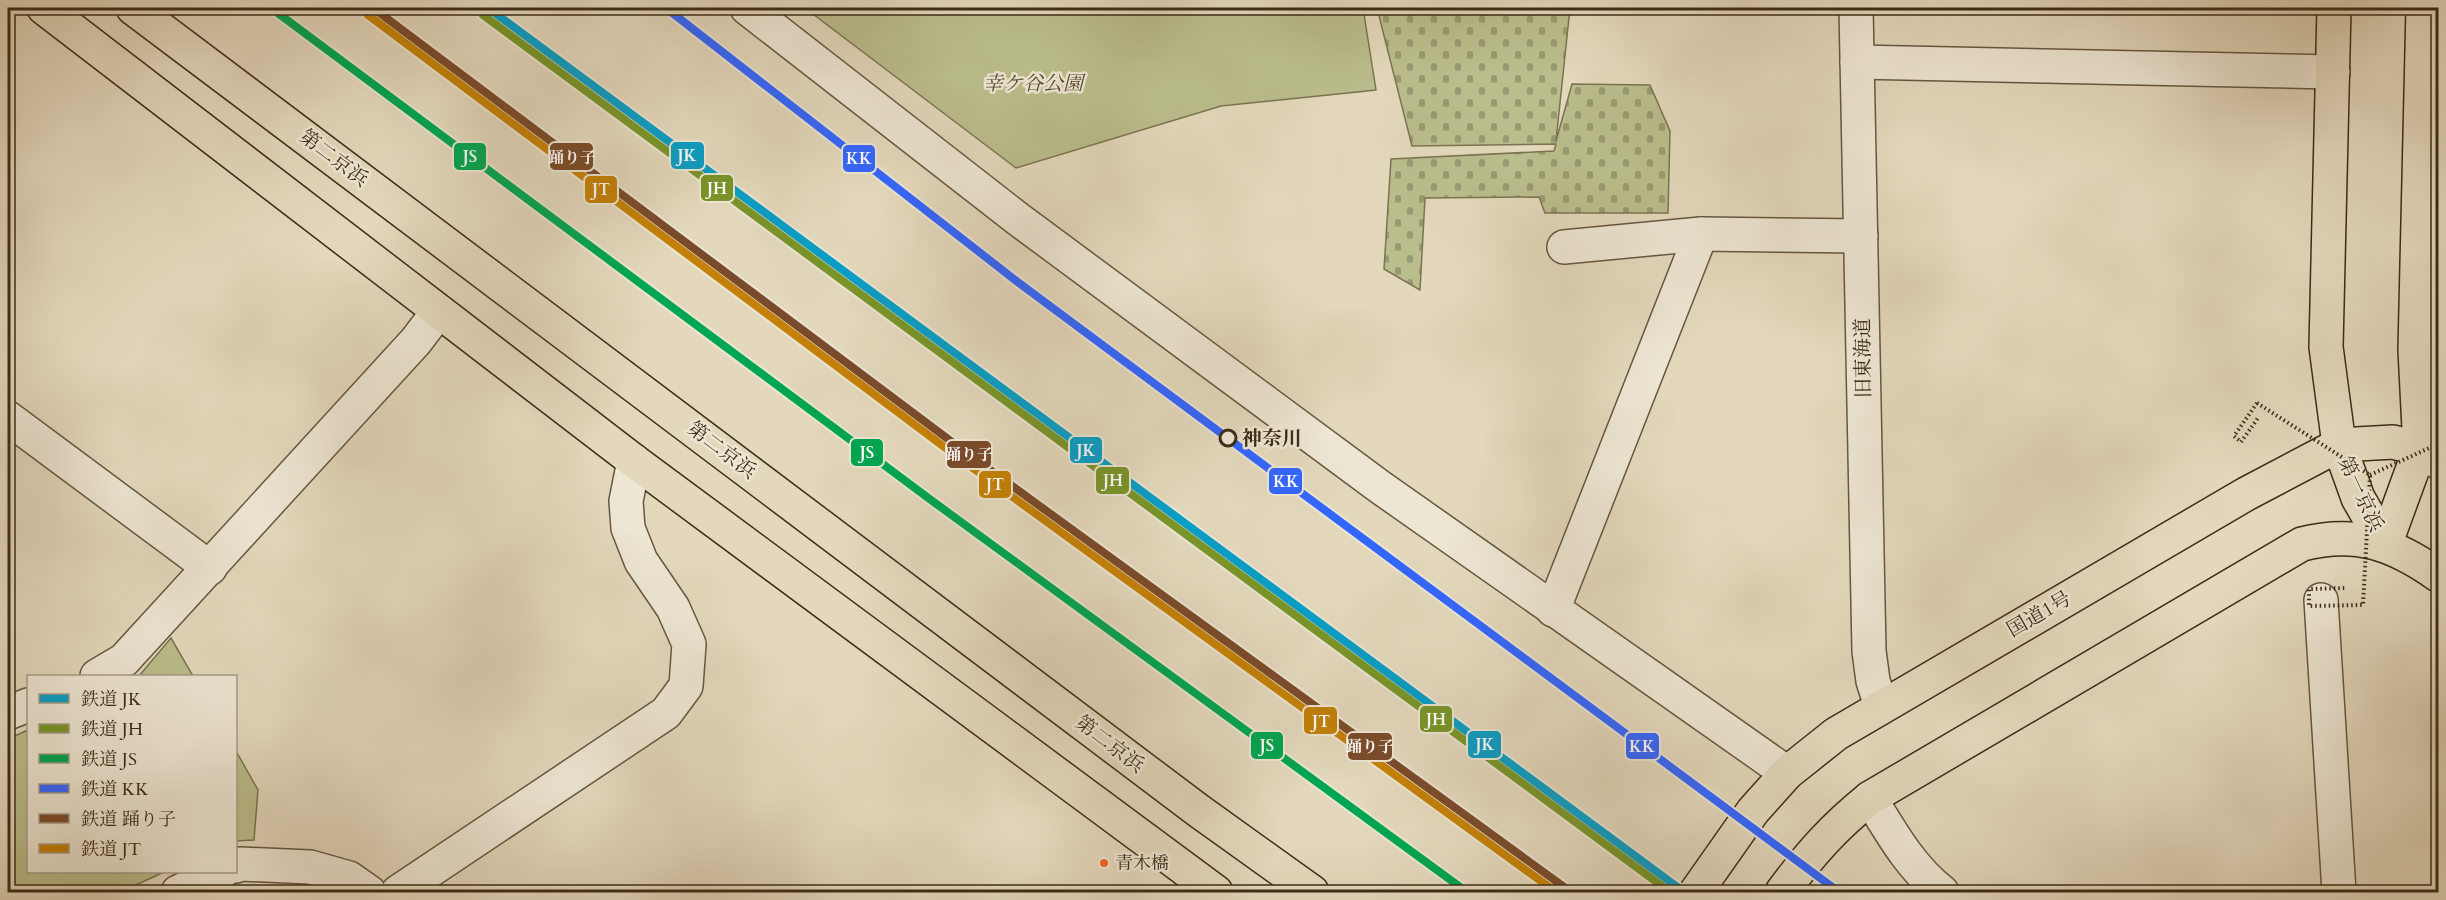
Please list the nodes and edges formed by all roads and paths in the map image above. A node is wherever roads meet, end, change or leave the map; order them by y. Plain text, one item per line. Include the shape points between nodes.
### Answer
1 (44, 8) edge
2 (133, 8) edge
3 (747, 8) edge
4 (1856, 8) edge
5 (2334, 8) edge
6 (2428, 18) edge
7 (1857, 62) junction
8 (2333, 72) junction
9 (1701, 234) junction
10 (1861, 236) junction
11 (1564, 247) dead end
12 (438, 312) junction
13 (8, 418) edge
14 (2258, 418) dead end
15 (2339, 445) junction
16 (2432, 452) edge
17 (634, 461) junction
18 (2370, 475) junction
19 (2385, 544) junction
20 (210, 568) junction
21 (2439, 575) edge
22 (2334, 594) joint
23 (1553, 610) junction
24 (99, 675) edge
25 (27, 705) edge
26 (1881, 706) junction
27 (8, 713) edge
28 (1787, 773) junction
29 (1870, 798) junction
30 (237, 866) edge
31 (220, 873) edge
32 (178, 892) edge
33 (369, 892) edge
34 (398, 892) edge
35 (1216, 892) edge
36 (1312, 892) edge
37 (1696, 892) edge
38 (1782, 892) edge
39 (1942, 892) edge
40 (2339, 892) edge

1 - 12 highway
2 - 36 highway, 第二京浜
3 - 23 street via 1058,250
4 - 7 street, 旧東海道
5 - 8 highway, 第一京浜
6 - 16 highway, 第一京浜 via 2415,350
7 - 8 street
7 - 10 street, 旧東海道
8 - 15 highway, 第一京浜 via 2326,346
9 - 10 street
9 - 11 street
9 - 23 street
10 - 26 street, 旧東海道 via 1869,651
12 - 17 highway
12 - 20 street
13 - 20 street
14 - 18 path, bridge via 2241,442 2234,436 2257,403
15 - 16 highway, 国道1号 via 2393,442
15 - 19 highway, 第一京浜 via 2358,498
15 - 26 highway, 国道1号 via 2246,494
16 - 18 path, bridge
16 - 19 highway, 第一京浜
17 - 34 street via 626,501 628,528 641,561 673,608 689,644 686,686 666,713
17 - 35 highway
18 - 22 path, bridge via 2363,604 2309,606 2309,589
19 - 21 highway
19 - 29 highway via 2354,538 2327,538 2302,544
20 - 24 street via 124,660
22 - 40 street
23 - 28 street
25 - 27 street
26 - 28 highway, 国道1号
28 - 37 highway, 国道1号 via 1753,811
29 - 38 highway via 1838,823
29 - 39 street via 1901,849
30 - 33 street via 310,867 349,878
31 - 32 street

